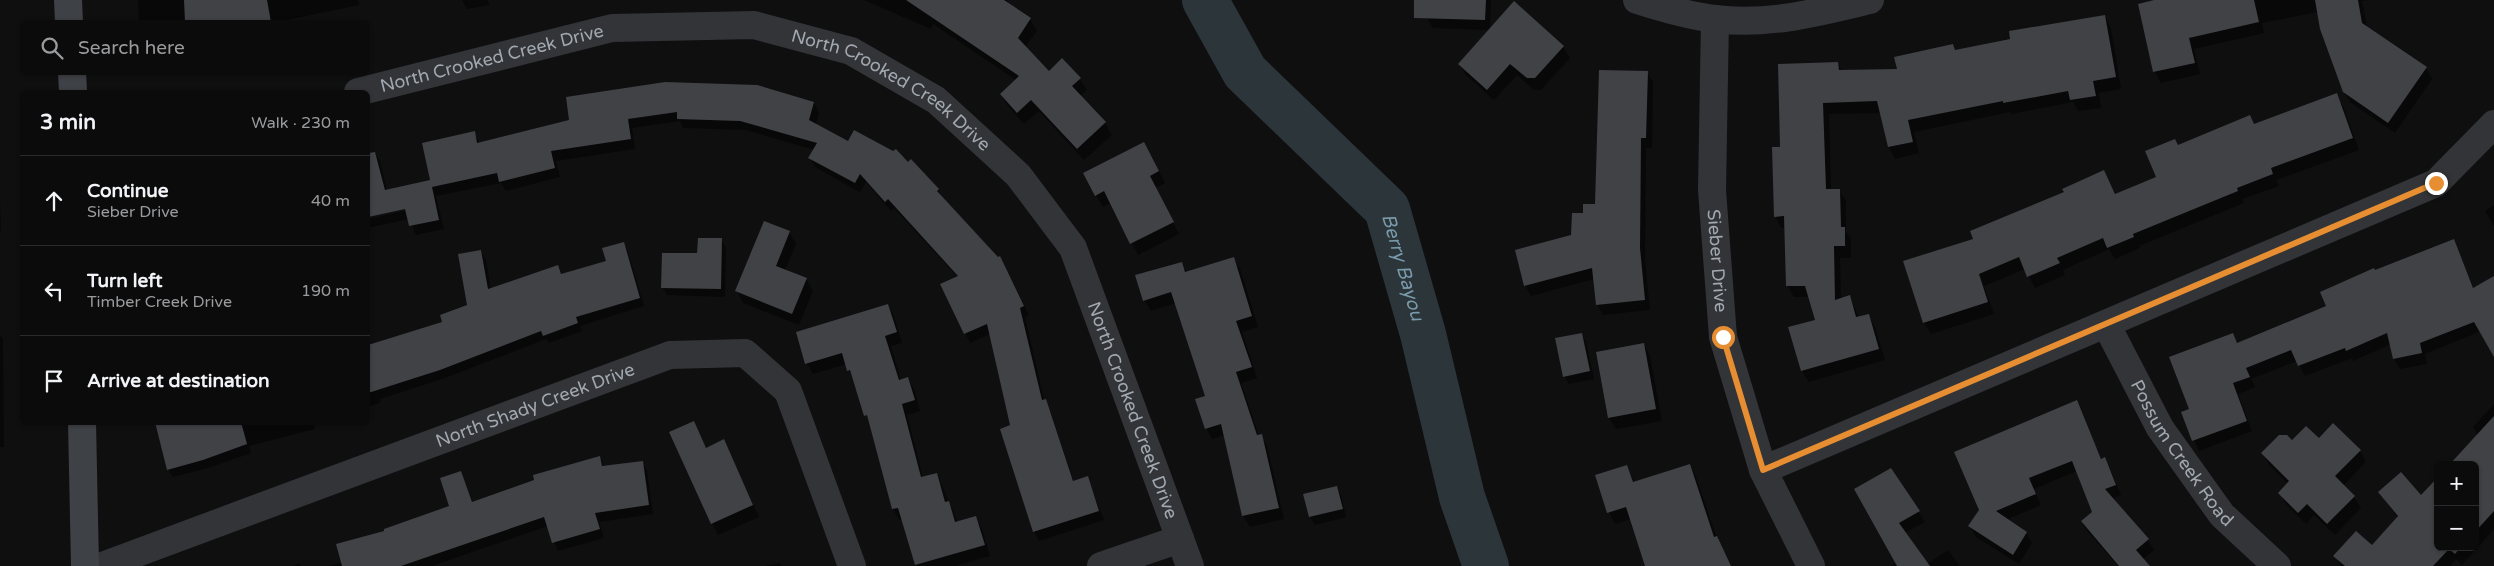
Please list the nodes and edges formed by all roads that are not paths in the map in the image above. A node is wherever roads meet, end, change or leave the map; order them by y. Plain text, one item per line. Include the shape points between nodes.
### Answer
1 (68, 0) edge
2 (1637, 0) edge
3 (1870, 0) edge
4 (70, 20) edge
5 (1715, 20) junction
6 (72, 75) edge
7 (73, 90) edge
8 (366, 90) edge
9 (2494, 124) edge
10 (2106, 324) junction
11 (82, 425) edge
12 (1763, 470) junction
13 (1180, 539) junction
14 (85, 566) edge
15 (102, 566) edge
16 (852, 566) edge
17 (1102, 566) edge
18 (1190, 566) edge
19 (1811, 566) edge
20 (2277, 566) edge

1 - 4 street
2 - 5 street
3 - 5 street via 1817,13 1763,20
5 - 12 street, Sieber Drive via 1712,190 1723,337
6 - 7 street
8 - 13 street, North Crooked Creek Drive via 612,28 754,25 851,51 936,100 1018,175 1073,248
9 - 10 street via 2436,183
10 - 12 street
10 - 20 street, Possum Creek Road via 2160,428 2222,515
11 - 14 street
12 - 19 street, Sieber Drive
13 - 17 street
13 - 18 street, North Crooked Creek Drive
15 - 16 street, North Shady Creek Drive via 670,356 745,353 788,391

